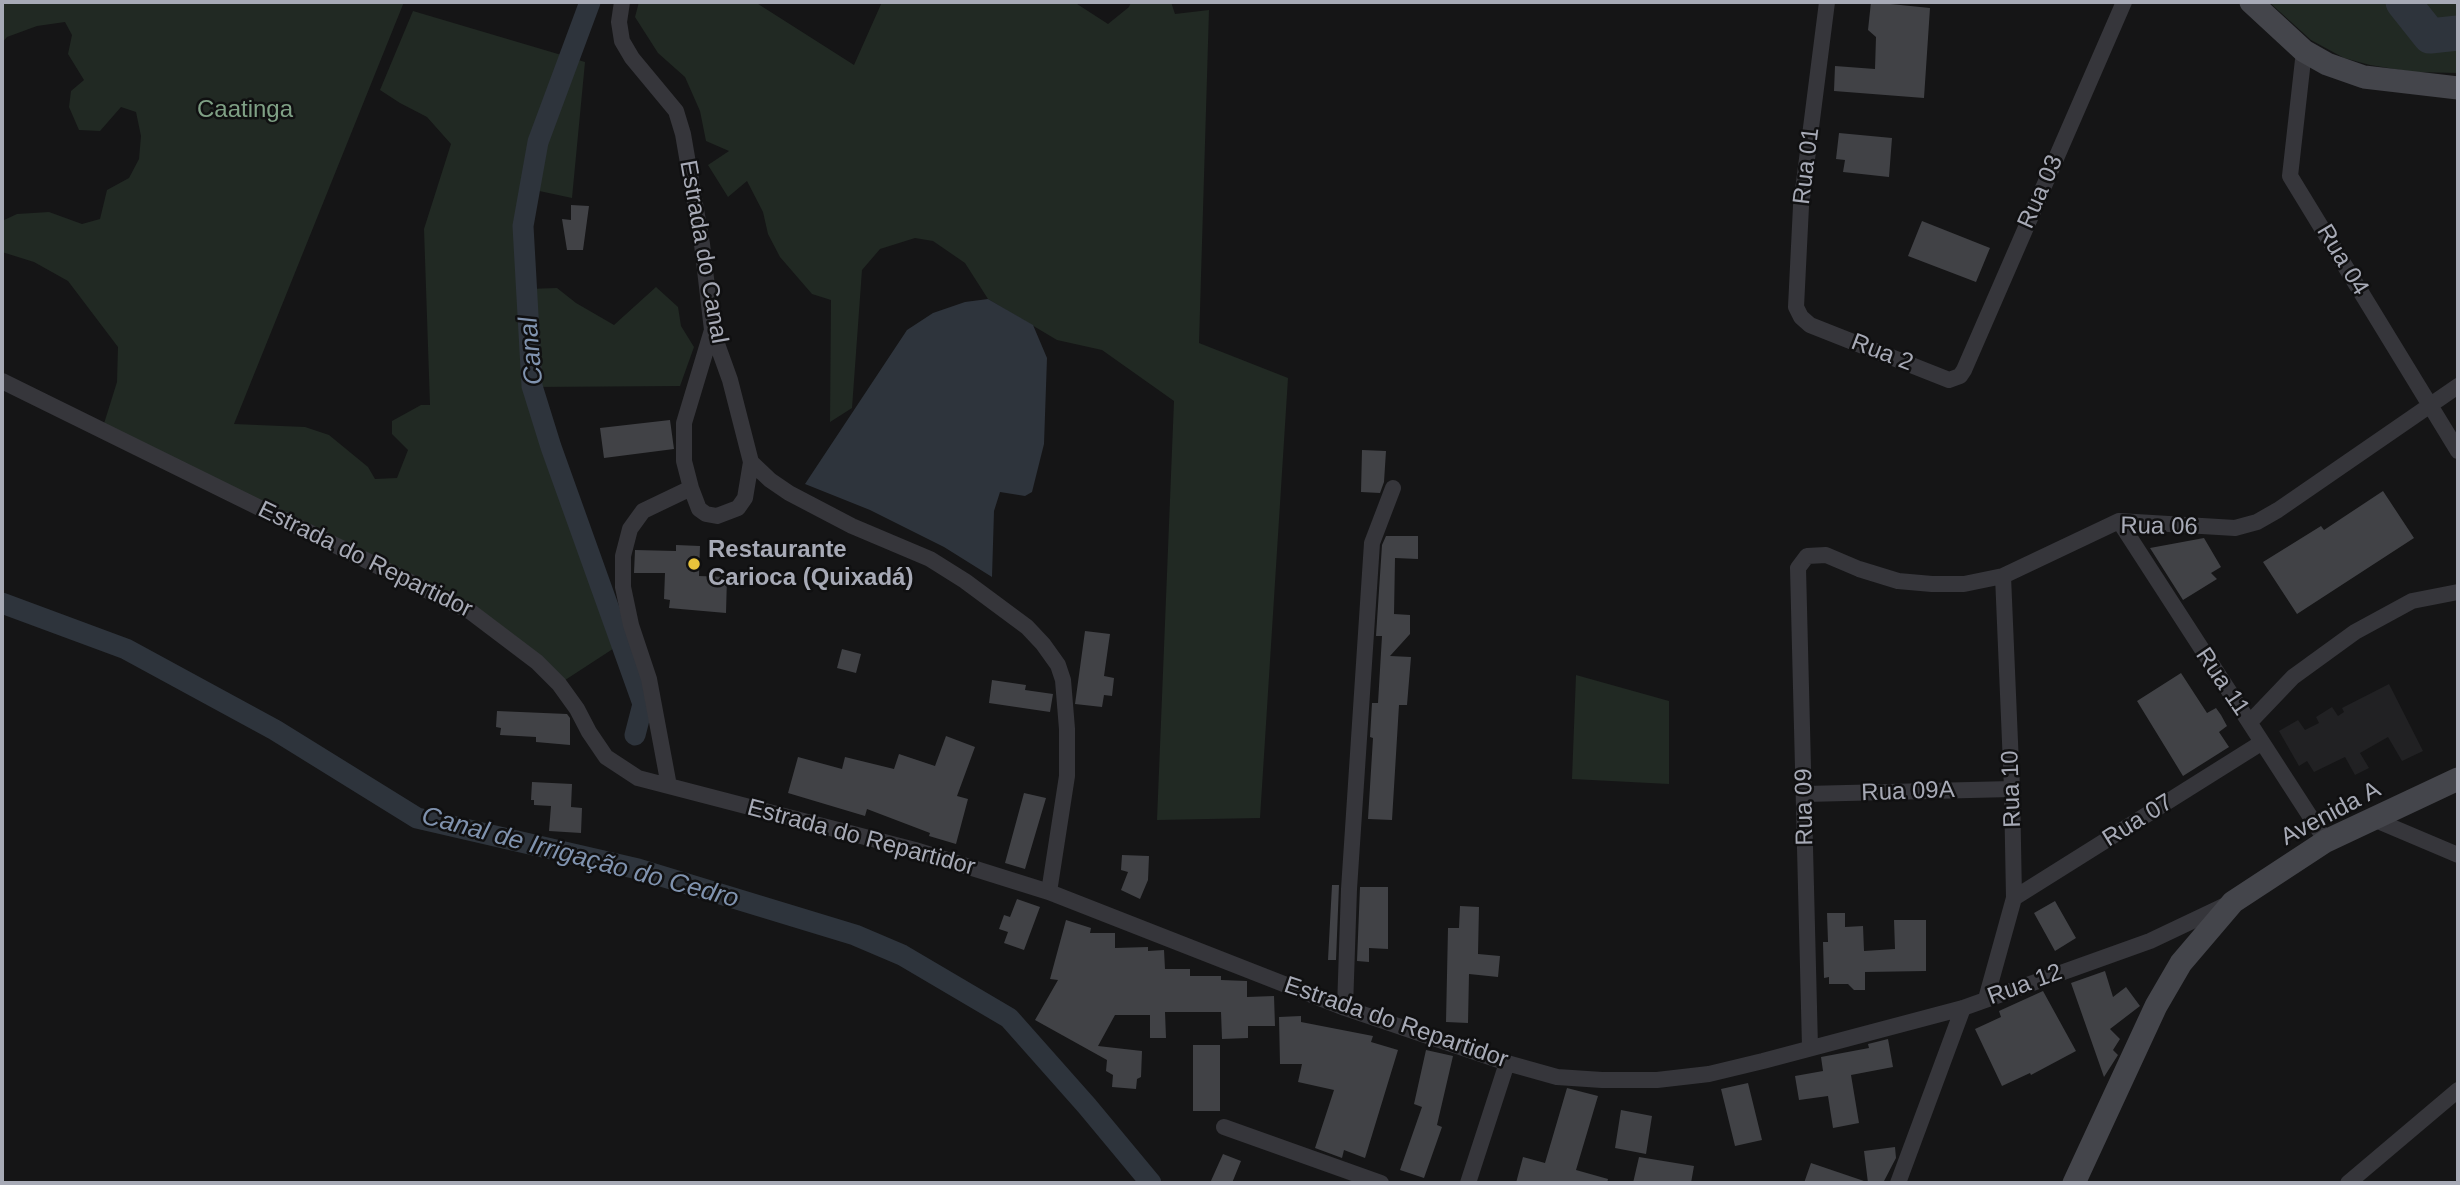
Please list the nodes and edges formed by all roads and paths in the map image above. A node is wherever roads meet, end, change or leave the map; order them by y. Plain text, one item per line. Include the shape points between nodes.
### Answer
1 (622, 2) edge
2 (1827, 2) edge
3 (2124, 2) edge
4 (2251, 2) edge
5 (2304, 51) junction
6 (2458, 88) edge
7 (1810, 325) joint
8 (712, 330) junction
9 (1954, 380) joint
10 (2, 381) edge
11 (2458, 386) edge
12 (2429, 405) junction
13 (2458, 451) edge
14 (751, 462) junction
15 (691, 488) junction
16 (1393, 488) dead end
17 (2119, 522) junction
18 (1798, 568) joint
19 (2003, 576) junction
20 (2458, 592) edge
21 (2250, 722) junction
22 (2261, 743) junction
23 (2458, 779) edge
24 (668, 786) junction
25 (2012, 789) junction
26 (1805, 794) junction
27 (2373, 819) junction
28 (2326, 841) junction
29 (2458, 855) edge
30 (1049, 891) junction
31 (2014, 898) junction
32 (2233, 902) junction
33 (1986, 999) junction
34 (1345, 1008) junction
35 (1963, 1008) junction
36 (1810, 1047) junction
37 (1507, 1063) junction
38 (2455, 1097) edge
39 (1224, 1128) dead end
40 (1381, 1183) edge
41 (1468, 1183) edge
42 (1898, 1183) edge
43 (2074, 1183) edge
44 (2348, 1183) edge

1 - 8 street, Estrada do Canal via 622,41 671,105 683,134
2 - 7 street, Rua 01 via 1801,206 1795,293 1796,307
3 - 9 street, Rua 03 via 1964,370
4 - 5 street
5 - 6 street via 2364,76
5 - 12 street, Rua 04 via 2290,176
7 - 9 street, Rua 2
8 - 14 street, Estrada do Canal
8 - 15 street via 684,423 684,461
10 - 24 street, Estrada do Repartidor via 471,612 559,684 606,757 638,778
11 - 12 street, Rua 06
12 - 13 street, Rua 04
12 - 17 street, Rua 06 via 2257,522 2235,528
14 - 15 street via 745,498 728,513 706,514 699,509
14 - 30 street via 789,493 953,573 1044,644 1063,680 1068,729 1068,776
15 - 24 street via 643,511 630,529 622,556 631,625 649,679
16 - 34 street via 1372,543
17 - 19 street, Rua 06
17 - 21 street, Rua 11
18 - 19 street, Rua 06 via 1807,556 1817,554 1898,581 1964,583
18 - 26 street, Rua 09
19 - 25 street, Rua 10
20 - 21 street via 2412,601 2355,632 2293,677
21 - 22 street, Rua 11
22 - 28 street, Rua 11
22 - 31 street, Rua 07
23 - 27 street, Avenida A
24 - 30 street, Estrada do Repartidor via 915,850
25 - 26 street, Rua 09A
25 - 31 street, Rua 10
26 - 36 street, Rua 09
27 - 28 street, Avenida A
27 - 29 street
28 - 32 street, Avenida A
30 - 34 street, Estrada do Repartidor
31 - 33 street, Rua 10
32 - 33 street, Rua 12 via 2150,941
32 - 43 street, Avenida A via 2180,962
33 - 35 street, Rua 12
34 - 37 street, Estrada do Repartidor
35 - 36 street, Rua 12
35 - 42 street
36 - 37 street, Estrada do Repartidor via 1709,1074 1657,1080 1557,1077
37 - 41 street
38 - 44 street
39 - 40 street

